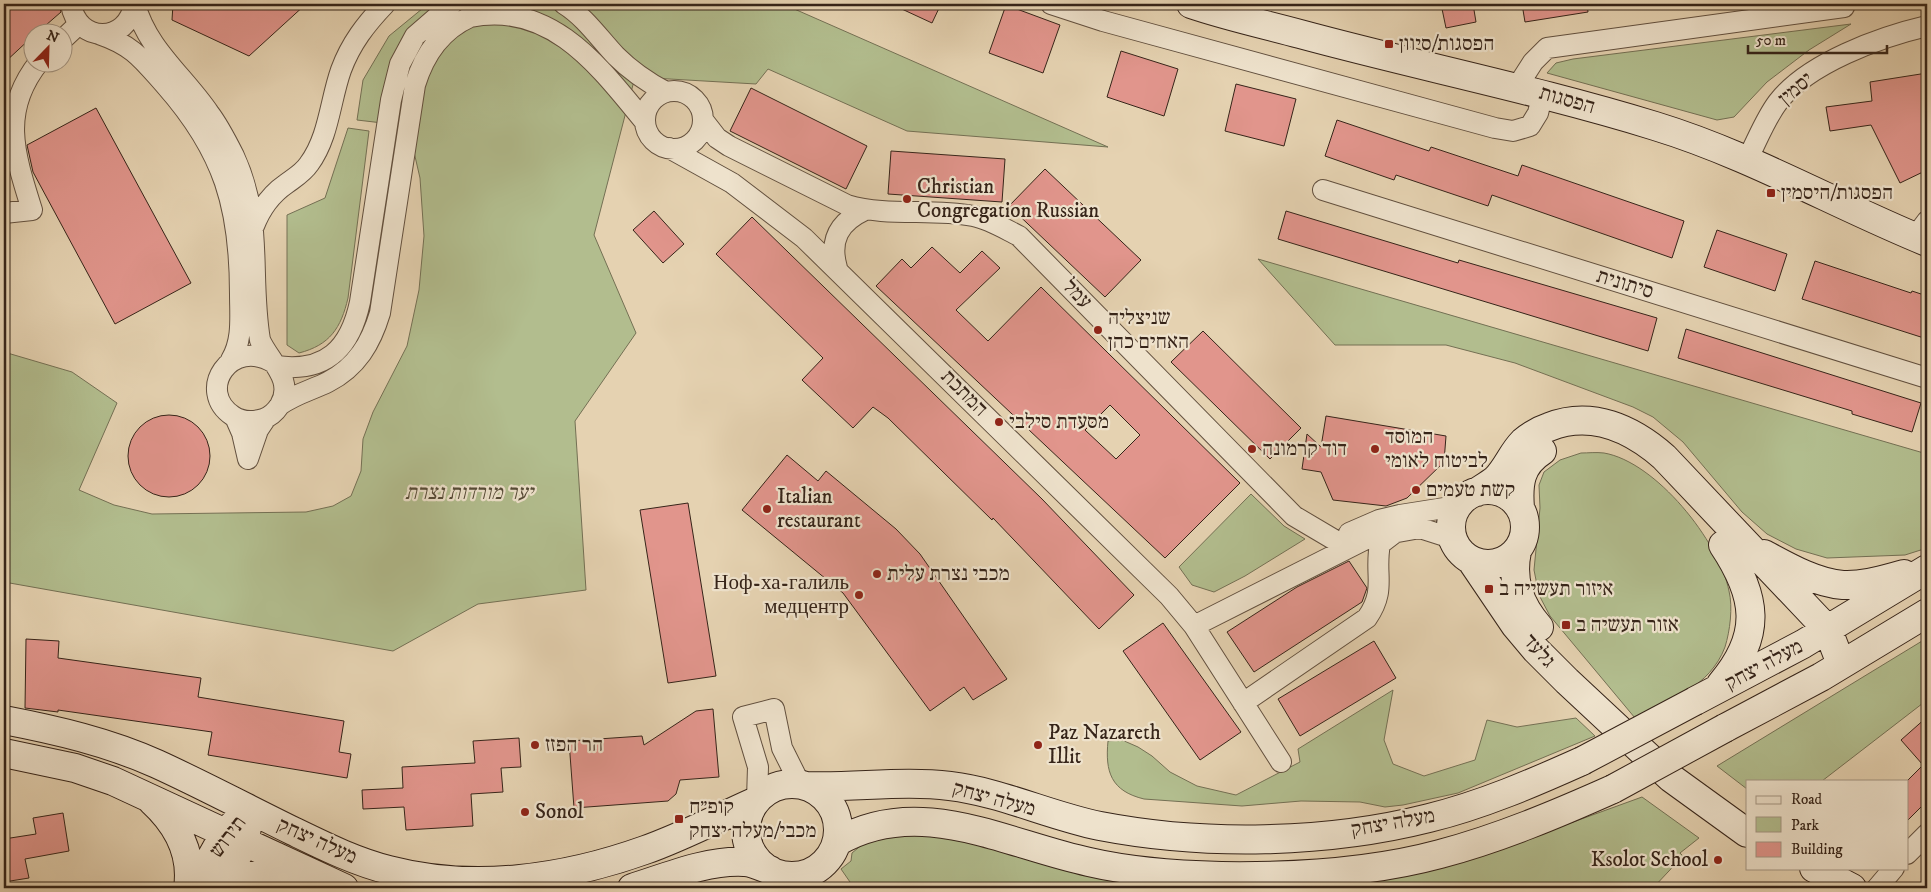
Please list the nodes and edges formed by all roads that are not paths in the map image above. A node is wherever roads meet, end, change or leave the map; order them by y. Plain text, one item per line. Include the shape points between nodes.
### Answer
1 (135, 4) edge
2 (385, 4) edge
3 (452, 4) edge
4 (564, 4) edge
5 (1051, 4) edge
6 (1191, 4) edge
7 (1844, 6) dead end
8 (73, 11) edge
9 (1927, 26) edge
10 (98, 34) junction
11 (32, 72) edge
12 (1530, 90) junction
13 (666, 92) junction
14 (703, 120) junction
15 (646, 122) junction
16 (669, 148) junction
17 (1747, 160) junction
18 (240, 172) junction
19 (286, 183) junction
20 (1323, 190) dead end
21 (865, 210) junction
22 (4, 213) edge
23 (254, 226) junction
24 (1923, 233) edge
25 (837, 268) junction
26 (232, 360) junction
27 (275, 364) junction
28 (1927, 378) edge
29 (273, 411) junction
30 (235, 417) junction
31 (1467, 499) junction
32 (1520, 508) junction
33 (1397, 531) junction
34 (1338, 542) junction
35 (1734, 545) junction
36 (1517, 551) junction
37 (1466, 556) junction
38 (1927, 568) edge
39 (1298, 572) junction
40 (1927, 613) edge
41 (1194, 626) junction
42 (1819, 634) junction
43 (1841, 664) junction
44 (1705, 696) junction
45 (1243, 703) junction
46 (4, 720) edge
47 (1619, 731) junction
48 (4, 753) edge
49 (1281, 762) dead end
50 (803, 785) junction
51 (143, 793) junction
52 (756, 801) junction
53 (249, 809) junction
54 (1746, 832) edge
55 (1927, 834) edge
56 (235, 838) junction
57 (834, 848) junction
58 (1908, 853) edge
59 (1818, 870) edge
60 (1892, 870) edge
61 (313, 876) junction
62 (781, 878) edge
63 (188, 888) edge
64 (194, 888) edge
65 (217, 888) edge
66 (231, 888) edge
67 (344, 888) edge
68 (632, 888) edge
69 (825, 888) edge
70 (1852, 888) edge
71 (1877, 888) edge

1 - 10 street via 128,22 120,30
1 - 18 street via 151,43 210,113
2 - 19 street via 363,26 349,50 317,152 308,166
3 - 27 street via 415,36 400,64 360,302 350,333 331,357 318,364 292,368
4 - 13 street via 587,23 630,69
5 - 12 street via 1495,128 1513,131 1530,126 1538,114
6 - 12 main road, הפסגות via 1359,50
7 - 12 street via 1547,48 1533,62
8 - 10 street
9 - 17 street, יסמין via 1877,41 1830,62 1799,82 1769,115
10 - 26 street via 126,44 142,58 196,124 221,171 233,207 238,236 240,333
11 - 22 street via 18,89 10,112 8,134 32,210
12 - 17 main road, הפסגות via 1657,127
13 - 14 street via 676,91 694,98 700,106
13 - 15 street via 651,103
14 - 16 street via 695,140 679,148
14 - 21 street, עמל via 717,138 729,146 827,197
15 - 16 street via 653,140
15 - 29 street via 575,38 552,20 508,7 477,14 448,30 426,57 415,85 380,313 372,337 360,356 340,375 292,396
16 - 25 street, המתכת via 710,169 772,211
17 - 24 main road, הפסגות
18 - 19 street via 263,185
18 - 23 street
19 - 23 street via 272,194
20 - 28 street, סיתונית
21 - 25 street via 842,224 833,255
21 - 34 street, עמל via 952,212 976,216 1019,236 1294,516
23 - 27 street via 260,340
25 - 41 street, המתכת via 1169,596
26 - 27 street via 253,354
26 - 30 street via 224,368 218,390 220,401
27 - 29 street via 284,382 284,392
29 - 30 street via 256,421
29 - 30 street via 258,430 248,459
31 - 32 main road via 1494,490 1504,493
31 - 34 street via 1444,509 1422,510 1379,520 1353,530
31 - 35 main road via 1495,479 1524,442 1541,430 1562,422 1589,420 1618,427 1646,441 1664,457
31 - 37 main road via 1452,517 1450,530 1453,542
32 - 35 main road via 1518,485 1535,455 1566,440 1588,437 1636,455
32 - 36 main road via 1525,530
33 - 37 street via 1420,528 1445,536
33 - 39 street via 1370,537
33 - 45 street via 1380,544 1378,603 1367,618
34 - 39 street
35 - 38 main road via 1805,574 1843,585 1882,580
35 - 42 main road
35 - 44 main road via 1750,603 1750,620 1742,656
36 - 37 main road via 1496,563 1483,564
36 - 47 main road, גלעד via 1514,580 1519,597
37 - 47 main road, גלעד via 1536,650
38 - 42 main road, מעלה יצחק
39 - 41 street
40 - 43 main road, מעלה יצחק
41 - 45 street, המתכת
42 - 43 main road
42 - 44 main road, מעלה יצחק
43 - 57 main road, מעלה יצחק, bridge via 1613,788 1524,827 1441,854 1398,864 1305,874 1221,876 1129,869 1057,854 970,828 930,821 866,827
44 - 50 main road, מעלה יצחק, bridge via 1582,761 1511,791 1431,818 1383,828 1275,838 1222,839 1135,832 1066,818 980,792 939,784
45 - 49 street, המתכת
46 - 53 main road, מעלה יצחק via 70,734 124,751
47 - 54 main road, גלעד via 1671,778
48 - 51 main road, מעלה יצחק via 75,768
50 - 52 main road via 776,786
50 - 52 street via 782,748 774,709 743,717 758,767
50 - 57 main road via 821,794 832,806 837,820
51 - 56 main road, מעלה יצחק
51 - 63 main road via 172,823 184,845 190,875
52 - 53 main road, מעלה יצחק via 647,850 610,862 542,876 478,881 415,876 387,870 326,847
52 - 62 main road via 747,819 749,848 757,861
53 - 56 main road, תירוש
55 - 58 street
56 - 61 main road, מעלה יצחק
56 - 64 main road, תירוש
56 - 65 main road, תירוש
57 - 62 main road via 821,866 809,873
57 - 69 main road
59 - 70 main road
60 - 71 street
61 - 66 main road via 269,870
61 - 67 main road, מעלה יצחק
62 - 68 main road via 746,862 723,863

